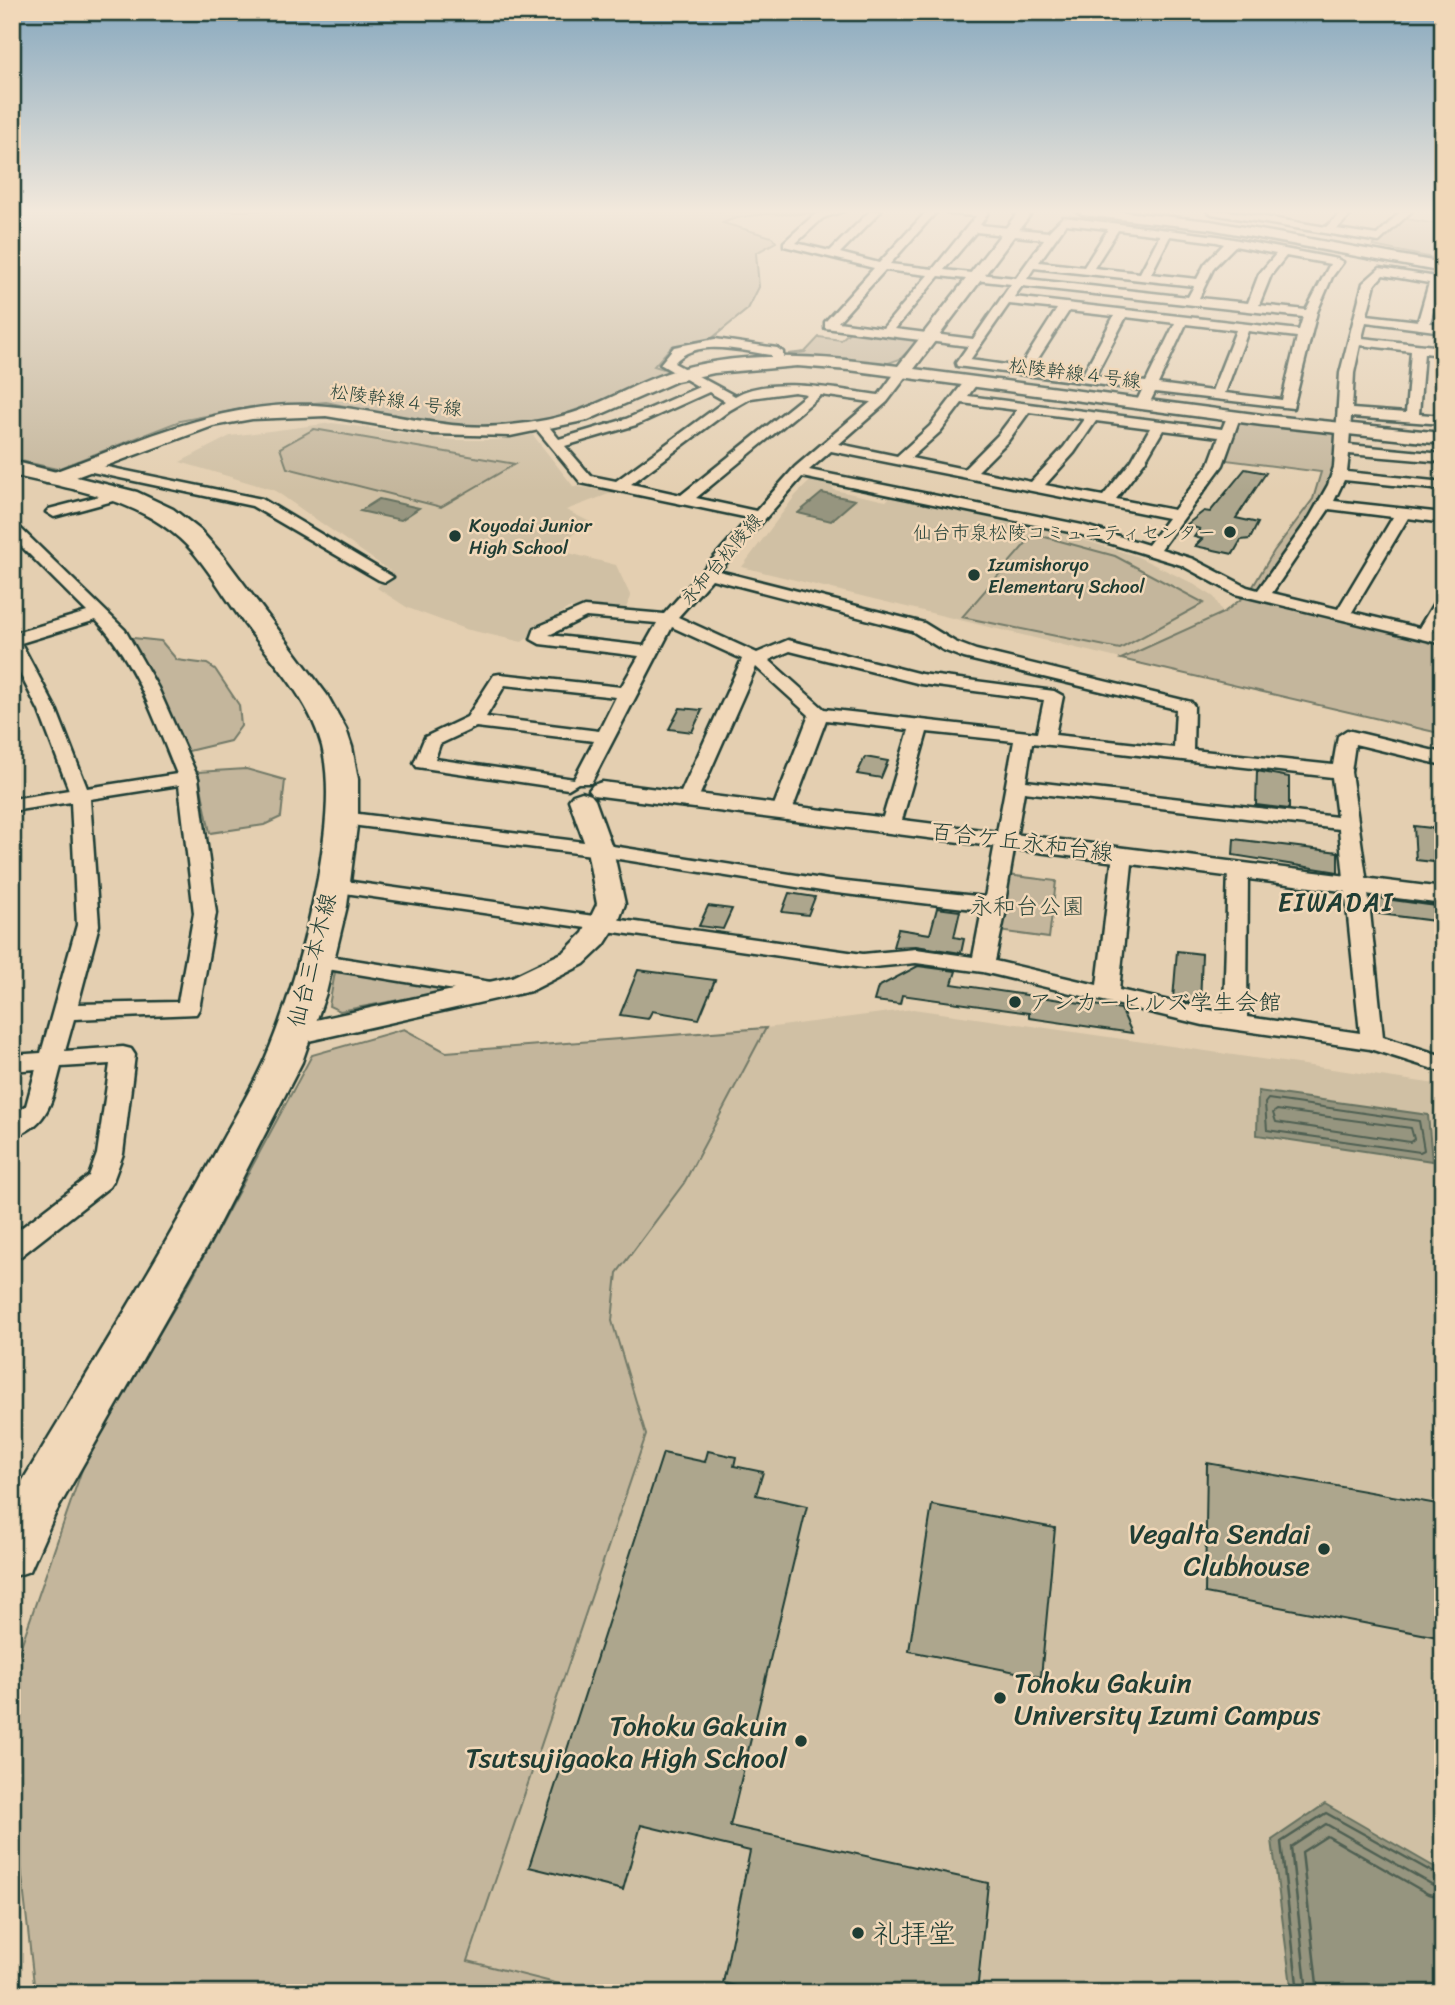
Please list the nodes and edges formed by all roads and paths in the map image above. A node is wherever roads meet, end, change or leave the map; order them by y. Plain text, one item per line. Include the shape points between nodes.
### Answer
1 (847, 305) edge
2 (909, 305) edge
3 (955, 305) edge
4 (1003, 305) edge
5 (1044, 305) edge
6 (1228, 305) edge
7 (1315, 305) edge
8 (1364, 305) edge
9 (1428, 305) edge
10 (1065, 307) junction
11 (1252, 307) joint
12 (1122, 313) junction
13 (1312, 314) junction
14 (1361, 318) junction
15 (1182, 320) junction
16 (1423, 326) junction
17 (1243, 327) junction
18 (1443, 328) edge
19 (887, 332) junction
20 (1306, 334) junction
21 (930, 338) junction
22 (1355, 341) junction
23 (975, 343) junction
24 (1418, 348) junction
25 (1443, 351) edge
26 (777, 362) junction
27 (1024, 371) junction
28 (903, 372) junction
29 (685, 374) junction
30 (1087, 379) junction
31 (972, 381) junction
32 (709, 387) junction
33 (820, 390) junction
34 (1146, 395) junction
35 (1217, 396) junction
36 (882, 399) junction
37 (961, 399) junction
38 (735, 401) junction
39 (1026, 407) junction
40 (1093, 415) junction
41 (1234, 416) junction
42 (1412, 418) junction
43 (1343, 420) junction
44 (1443, 420) edge
45 (1159, 424) junction
46 (541, 426) junction
47 (1228, 434) junction
48 (1443, 439) edge
49 (557, 444) junction
50 (828, 446) junction
51 (1342, 449) junction
52 (1443, 458) edge
53 (901, 460) junction
54 (12, 468) edge
55 (798, 472) junction
56 (968, 473) junction
57 (1338, 475) junction
58 (63, 486) junction
59 (619, 486) junction
60 (1443, 486) edge
61 (1035, 487) junction
62 (684, 500) junction
63 (1107, 501) junction
64 (1324, 505) junction
65 (1402, 514) junction
66 (759, 516) junction
67 (1179, 516) junction
68 (1443, 518) edge
69 (12, 528) edge
70 (1152, 550) junction
71 (708, 573) junction
72 (385, 577) dead end
73 (1261, 597) junction
74 (1443, 602) edge
75 (99, 614) junction
76 (1342, 616) junction
77 (668, 619) junction
78 (1424, 635) junction
79 (1443, 639) edge
80 (12, 640) edge
81 (650, 652) junction
82 (755, 658) junction
83 (627, 694) junction
84 (819, 714) junction
85 (474, 721) junction
86 (919, 725) junction
87 (605, 737) junction
88 (1024, 737) junction
89 (1045, 740) junction
90 (1183, 755) junction
91 (1443, 759) edge
92 (1341, 772) junction
93 (188, 778) junction
94 (1014, 785) junction
95 (584, 788) junction
96 (80, 795) junction
97 (687, 801) junction
98 (12, 805) edge
99 (781, 813) junction
100 (343, 818) junction
101 (1349, 824) junction
102 (890, 827) junction
103 (1005, 838) junction
104 (600, 850) junction
105 (1124, 854) junction
106 (1238, 869) junction
107 (1357, 883) junction
108 (331, 885) junction
109 (1443, 896) edge
110 (996, 905) junction
111 (604, 923) junction
112 (317, 961) junction
113 (983, 965) junction
114 (497, 990) junction
115 (1107, 995) junction
116 (66, 1012) junction
117 (1235, 1021) junction
118 (295, 1034) junction
119 (1371, 1042) junction
120 (52, 1060) junction
121 (12, 1063) edge
122 (1443, 1064) edge
123 (12, 1128) edge
124 (12, 1249) edge
125 (12, 1555) edge

1 - 19 street via 829,325
2 - 19 street
3 - 21 street
4 - 23 street
5 - 10 street
6 - 11 street
7 - 13 street
8 - 14 street
9 - 16 street
10 - 12 street
10 - 27 street
11 - 13 street
12 - 15 street
12 - 30 street
13 - 20 street
14 - 16 street
14 - 22 street
15 - 17 street
15 - 34 street
16 - 18 street
17 - 20 street
17 - 35 street
19 - 21 street
20 - 35 street via 1288,405
21 - 23 street
21 - 28 street
22 - 24 street
22 - 43 street
23 - 27 street via 962,363
24 - 25 street
24 - 42 street
26 - 28 street, 松陵幹線４号線
26 - 29 street, 松陵幹線４号線
26 - 29 street via 777,352 715,343 678,350 666,364
27 - 30 street
28 - 31 street, 松陵幹線４号線
28 - 36 street, 永和台松陵線
29 - 32 street
29 - 46 street, 松陵幹線４号線 via 582,416
30 - 34 street
31 - 34 street, 松陵幹線４号線
31 - 37 street
32 - 38 street
32 - 49 street via 631,422
33 - 36 street
33 - 38 street via 769,389
33 - 62 street
34 - 35 street
34 - 41 street, 松陵幹線４号線
36 - 50 street, 永和台松陵線
37 - 39 street
37 - 53 street
38 - 59 street
39 - 40 street
39 - 56 street
40 - 45 street
40 - 61 street
41 - 43 street, 松陵幹線４号線
41 - 47 street
42 - 43 street
42 - 44 street
43 - 48 street, 松陵幹線４号線
43 - 51 street
45 - 47 street
45 - 63 street
46 - 49 street
46 - 58 street, 松陵幹線４号線 via 466,432 326,411 288,410 209,421
47 - 67 street via 1216,465
49 - 59 street via 586,480
50 - 53 street
50 - 55 street, 永和台松陵線
51 - 52 street
51 - 57 street
53 - 56 street
54 - 58 main road, 仙台三本木線
55 - 66 street, 永和台松陵線
55 - 70 street via 1082,530
56 - 61 street
57 - 60 street
57 - 64 street
58 - 72 street via 257,502
58 - 100 main road, 仙台三本木線 via 119,495 164,513 200,545 317,702 336,745 343,776
59 - 62 street
61 - 63 street
62 - 66 street
63 - 67 street
64 - 65 street
64 - 73 street
65 - 68 street
65 - 76 street
66 - 71 street, 永和台松陵線
67 - 70 street
69 - 75 street
70 - 73 street
71 - 77 street, 永和台松陵線
71 - 90 street via 918,627 970,654 1185,706
73 - 76 street
74 - 78 street
75 - 80 street
75 - 93 street via 119,634 149,688
76 - 78 street
77 - 81 street, 永和台松陵線
77 - 81 street via 584,612 541,632 540,639
77 - 82 street
78 - 79 street
80 - 96 street via 48,711
81 - 83 street, 永和台松陵線
82 - 84 street
82 - 89 street via 788,645 920,679 1054,696
82 - 97 street
83 - 85 street via 500,679
83 - 87 street, 永和台松陵線
84 - 86 street
84 - 99 street
85 - 87 street
85 - 95 street via 432,741 425,763
86 - 88 street
86 - 102 street
87 - 95 street, 永和台松陵線
88 - 89 street
88 - 94 street
89 - 90 street
90 - 92 street
91 - 92 street via 1347,736
92 - 101 street
93 - 96 street
93 - 116 street via 205,913 188,1009
94 - 101 street
94 - 103 street
95 - 97 street, 百合ケ丘永和台線
95 - 104 street
96 - 98 street
96 - 116 street via 88,925
97 - 99 street, 百合ケ丘永和台線
99 - 102 street, 百合ケ丘永和台線
100 - 104 street
100 - 108 main road, 仙台三本木線
101 - 107 street
102 - 103 street, 百合ケ丘永和台線
103 - 105 street, 百合ケ丘永和台線
103 - 110 street
104 - 110 street via 828,886
104 - 111 street via 611,904
105 - 106 street, 百合ケ丘永和台線
105 - 115 street
106 - 107 street, 百合ケ丘永和台線
106 - 117 street
107 - 109 street, 百合ケ丘永和台線
107 - 119 street
108 - 111 street
108 - 112 main road, 仙台三本木線
110 - 113 street
111 - 113 street via 863,961 916,956
111 - 114 street via 574,958 546,974
112 - 114 street
112 - 118 main road, 仙台三本木線
113 - 115 street
114 - 118 street
115 - 117 street
116 - 120 street
117 - 119 street
118 - 125 main road, 仙台三本木線 via 232,1164 34,1505
119 - 122 street
120 - 121 street
120 - 123 street via 37,1110
120 - 124 street via 123,1055 110,1154 100,1181

